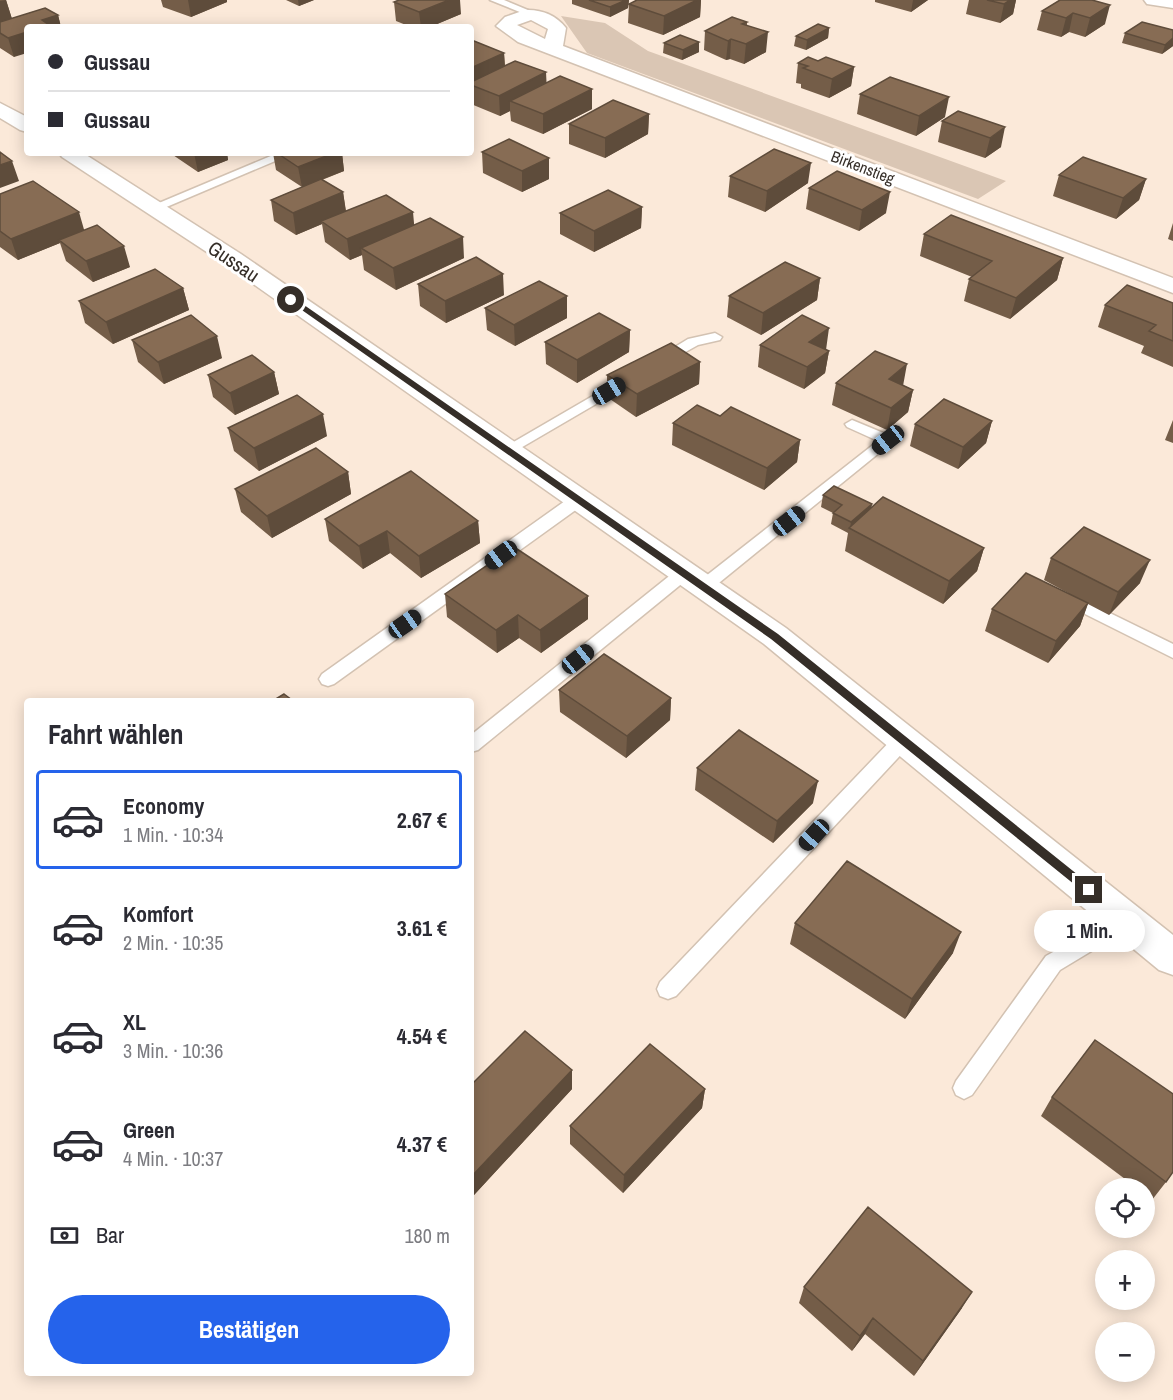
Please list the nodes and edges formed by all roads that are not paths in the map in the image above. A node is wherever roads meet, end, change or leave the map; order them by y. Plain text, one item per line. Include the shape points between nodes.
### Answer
1 (495, 0) edge
2 (1153, 0) edge
3 (1173, 3) edge
4 (530, 13) junction
5 (553, 48) junction
6 (0, 109) edge
7 (24, 124) edge
8 (74, 156) edge
9 (281, 156) edge
10 (153, 208) junction
11 (1173, 286) edge
12 (715, 337) dead end
13 (852, 424) dead end
14 (507, 450) junction
15 (578, 500) junction
16 (694, 580) junction
17 (1046, 588) edge
18 (1173, 652) edge
19 (328, 679) dead end
20 (903, 740) junction
21 (474, 742) edge
22 (1126, 920) junction
23 (1173, 957) edge
24 (668, 989) dead end
25 (964, 1088) dead end

1 - 4 lane
2 - 3 street
4 - 5 street via 548,19 557,28
4 - 5 street, Birkenstieg via 513,17 505,26
5 - 11 street, Birkenstieg
6 - 7 street
8 - 10 street, Gussau
9 - 10 lane
10 - 14 street, Gussau via 233,259
12 - 14 lane via 693,342
13 - 16 lane via 888,440
14 - 15 street, Gussau
15 - 16 street, Gussau
15 - 19 lane
16 - 20 street, Gussau via 775,636
16 - 21 lane
17 - 18 lane
20 - 22 street, Gussau
20 - 24 lane
22 - 23 street, Gussau
22 - 25 lane via 1053,963

